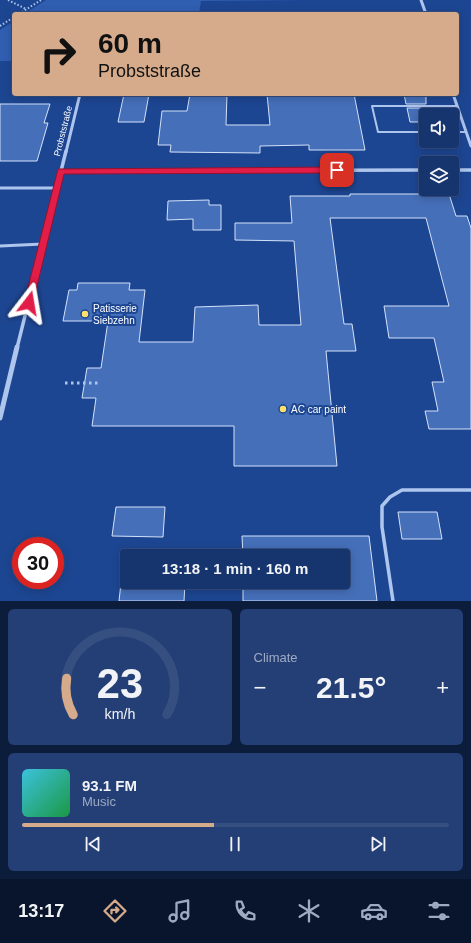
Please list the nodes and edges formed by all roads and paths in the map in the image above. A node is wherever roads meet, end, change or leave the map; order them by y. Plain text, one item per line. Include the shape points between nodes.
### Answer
1 (8, 0) edge
2 (41, 0) edge
3 (421, 0) edge
4 (26, 10) junction
5 (22, 12) edge
6 (425, 12) edge
7 (12, 19) edge
8 (0, 26) edge
9 (80, 96) edge
10 (454, 96) edge
11 (457, 106) junction
12 (419, 132) edge
13 (459, 132) edge
14 (466, 132) junction
15 (471, 146) edge
16 (419, 170) edge
17 (459, 170) edge
18 (471, 170) edge
19 (61, 171) junction
20 (0, 188) edge
21 (57, 188) junction
22 (43, 244) junction
23 (0, 246) edge
24 (65, 383) dead end
25 (99, 383) dead end
26 (0, 418) edge
27 (471, 490) edge
28 (393, 601) edge

1 - 4 path
2 - 4 path
3 - 6 street
4 - 5 path
7 - 8 path
9 - 19 street, Probststraße
10 - 11 street
11 - 12 lane via 372,106 378,132
11 - 14 street
13 - 14 lane
14 - 15 street
16 - 19 street, Probststraße
17 - 18 street
19 - 21 street, Probststraße
20 - 21 lane
21 - 22 street, Probststraße
22 - 23 lane
22 - 26 street, Probststraße
24 - 25 path
27 - 28 lane via 402,490 390,497 382,506 382,527

